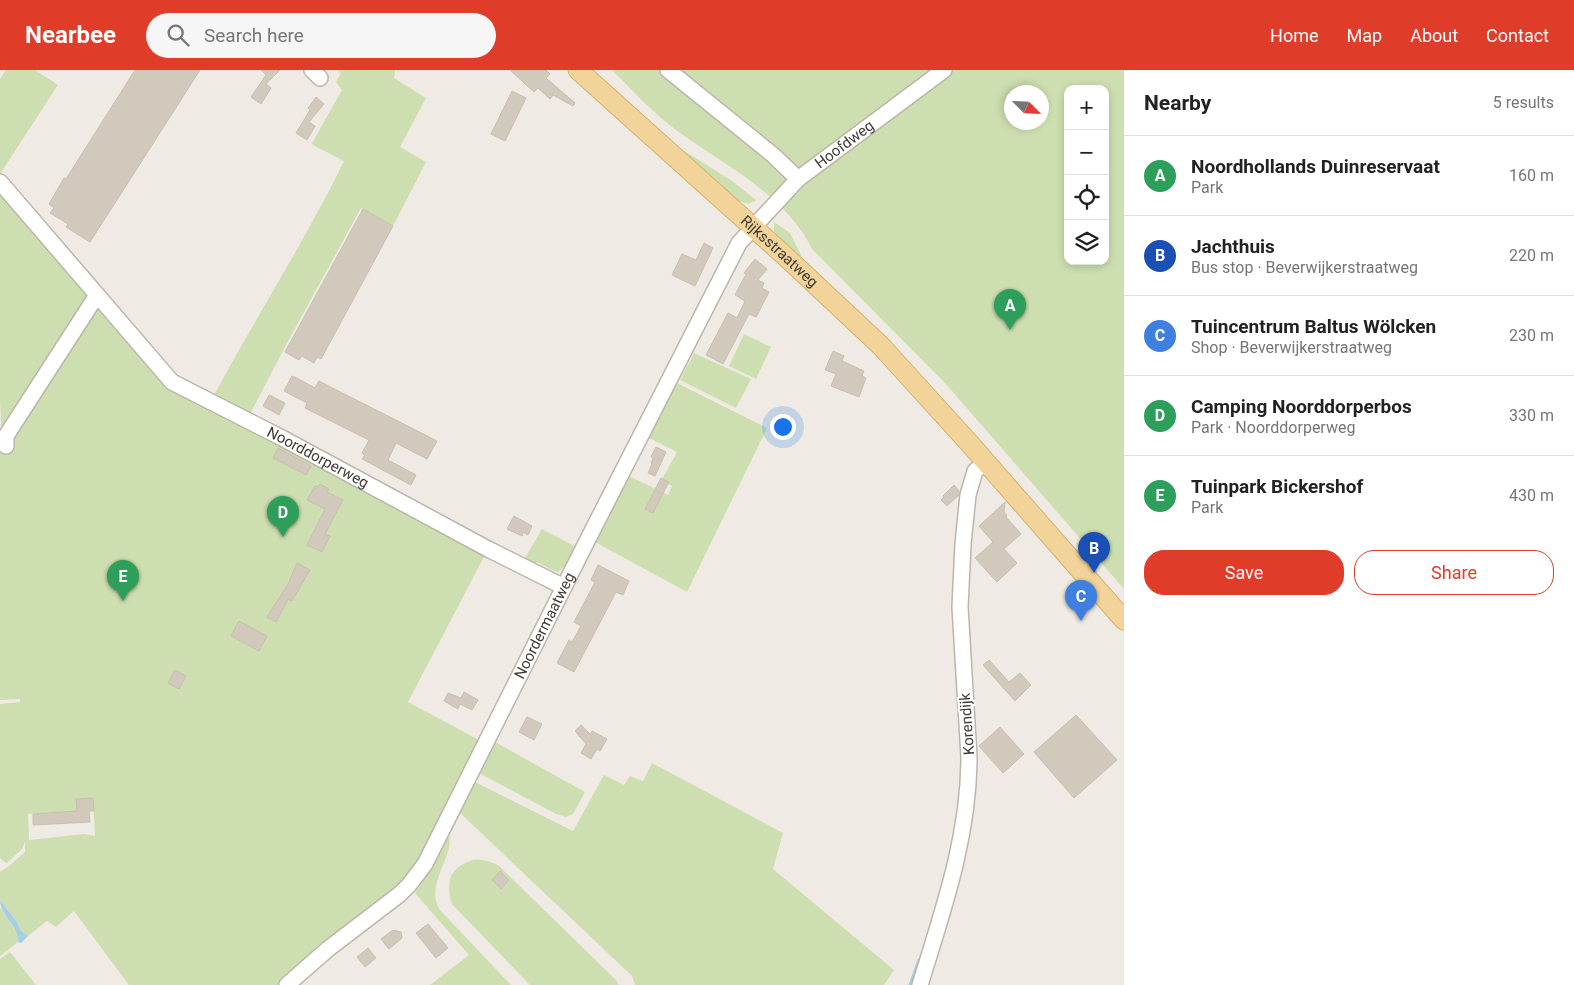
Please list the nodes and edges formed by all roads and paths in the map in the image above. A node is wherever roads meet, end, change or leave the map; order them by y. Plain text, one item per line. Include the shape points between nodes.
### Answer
1 (578, 70) edge
2 (668, 70) edge
3 (944, 70) edge
4 (798, 179) junction
5 (0, 182) edge
6 (753, 227) junction
7 (97, 296) junction
8 (6, 446) dead end
9 (986, 462) junction
10 (564, 587) junction
11 (1124, 620) edge
12 (287, 985) edge
13 (920, 985) edge

1 - 6 main road, Rijksstraatweg
2 - 4 street via 758,142
3 - 4 street, Hoofdweg
4 - 6 street, Hoofdweg
5 - 7 street, Noorddorperweg
6 - 9 main road, Rijksstraatweg via 881,346
6 - 10 street, Noordermaatweg via 733,253
7 - 8 street via 6,436
7 - 10 street, Noorddorperweg via 172,382
9 - 11 main road, Rijksstraatweg
9 - 13 street, Korendijk via 975,471 968,495 963,544 960,607 969,757 966,810 952,881
10 - 12 street, Noordermaatweg via 418,875 400,894

